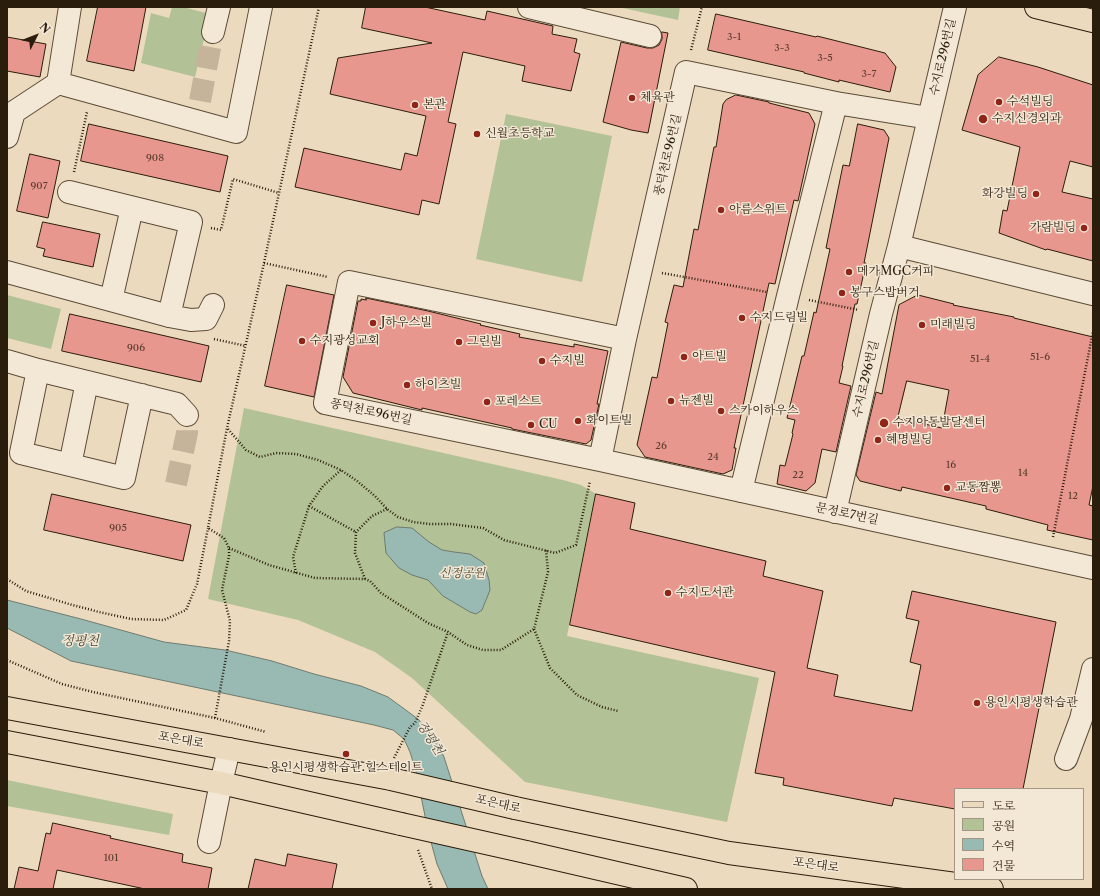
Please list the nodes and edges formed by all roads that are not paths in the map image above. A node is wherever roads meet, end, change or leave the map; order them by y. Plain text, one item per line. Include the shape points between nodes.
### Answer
1 (70, 7) edge
2 (219, 7) edge
3 (261, 7) edge
4 (529, 7) edge
5 (955, 7) edge
6 (1036, 7) edge
7 (1093, 22) edge
8 (213, 32) tunnel mouth
9 (650, 36) dead end
10 (58, 83) junction
11 (836, 103) junction
12 (10, 111) edge
13 (929, 118) junction
14 (7, 137) edge
15 (69, 192) road end
16 (132, 208) junction
17 (899, 246) junction
18 (7, 272) edge
19 (1093, 294) edge
20 (111, 300) junction
21 (213, 305) dead end
22 (169, 316) junction
23 (625, 340) junction
24 (7, 361) edge
25 (38, 370) junction
26 (87, 382) junction
27 (142, 395) junction
28 (187, 415) dead end
29 (600, 460) junction
30 (70, 465) junction
31 (740, 490) junction
32 (835, 512) junction
33 (1093, 568) edge
34 (1093, 669) edge
35 (7, 708) edge
36 (7, 742) edge
37 (229, 749) junction
38 (1066, 759) dead end
39 (221, 783) junction
40 (210, 842) dead end
41 (686, 889) edge
42 (992, 889) edge

1 - 10 street
2 - 8 street
3 - 10 street via 236,132
4 - 9 street
5 - 13 street, 수지로296번길
6 - 7 main road
10 - 12 street
11 - 13 street
11 - 23 street, 풍덕천로96번길 via 686,72
11 - 31 street
12 - 14 street
13 - 17 street, 수지로296번길
15 - 16 street
16 - 20 street
16 - 22 street via 192,222
17 - 19 street
17 - 32 street, 수지로296번길 via 880,314
18 - 20 street
20 - 22 street
21 - 22 street via 206,319 191,320
23 - 29 street, 풍덕천로96번길
23 - 29 street, 풍덕천로96번길 via 349,282 325,403
24 - 25 street
25 - 26 street
25 - 30 street via 21,453
26 - 27 street
26 - 30 street
27 - 28 street via 177,404
27 - 30 street via 124,478
29 - 31 street, 문정로7번길
31 - 32 street, 문정로7번길
32 - 33 street, 문정로7번길
34 - 38 street via 1081,720
35 - 37 main road, 포은대로
36 - 39 main road
37 - 39 street
37 - 42 main road, 포은대로, bridge via 392,769 514,808 729,853
39 - 40 street
39 - 41 main road, bridge

